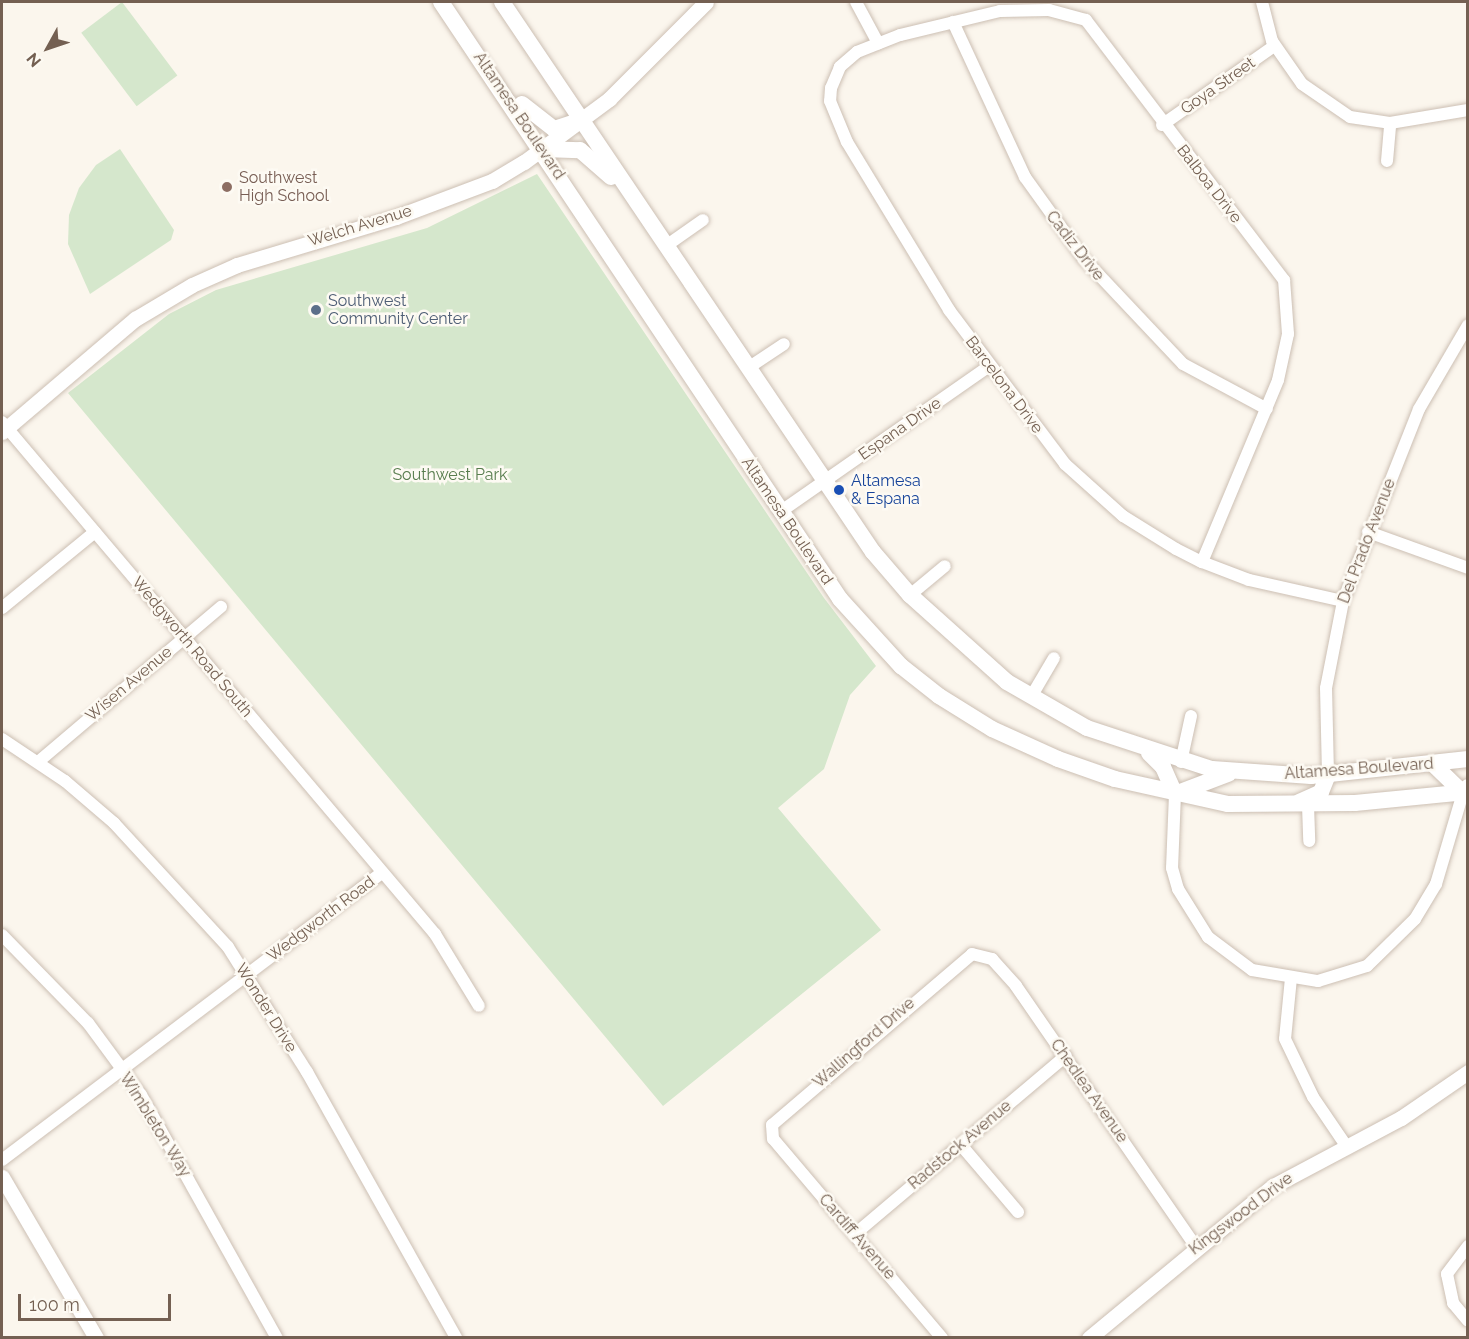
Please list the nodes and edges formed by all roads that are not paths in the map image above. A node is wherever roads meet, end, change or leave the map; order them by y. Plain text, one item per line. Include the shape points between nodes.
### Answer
1 (441, 2) edge
2 (705, 2) edge
3 (856, 2) edge
4 (1262, 2) edge
5 (508, 4) edge
6 (953, 22) junction
7 (878, 43) junction
8 (1274, 46) junction
9 (496, 82) junction
10 (1467, 110) edge
11 (581, 120) junction
12 (1390, 123) junction
13 (1162, 125) junction
14 (543, 149) junction
15 (1388, 161) dead end
16 (641, 208) junction
17 (703, 220) dead end
18 (666, 246) junction
19 (1467, 325) edge
20 (784, 344) dead end
21 (989, 366) junction
22 (748, 368) junction
23 (1267, 409) junction
24 (3, 427) edge
25 (824, 483) junction
26 (780, 512) junction
27 (95, 532) junction
28 (1368, 532) junction
29 (1202, 562) junction
30 (945, 566) dead end
31 (1467, 568) edge
32 (910, 595) junction
33 (1343, 601) junction
34 (221, 607) dead end
35 (2, 608) edge
36 (186, 637) junction
37 (1054, 658) dead end
38 (1031, 697) junction
39 (1191, 716) dead end
40 (2, 739) edge
41 (1146, 751) junction
42 (1467, 756) edge
43 (38, 762) junction
44 (1181, 762) junction
45 (1433, 764) junction
46 (1234, 772) junction
47 (1328, 775) junction
48 (1466, 790) edge
49 (1175, 794) junction
50 (1355, 803) junction
51 (1286, 805) junction
52 (1308, 806) junction
53 (1309, 842) dead end
54 (381, 873) junction
55 (2, 935) edge
56 (968, 957) joint
57 (247, 976) junction
58 (1291, 978) junction
59 (479, 1006) dead end
60 (1066, 1056) junction
61 (121, 1069) junction
62 (1467, 1072) edge
63 (773, 1136) joint
64 (961, 1145) junction
65 (1347, 1147) junction
66 (2, 1160) edge
67 (2, 1177) edge
68 (1018, 1212) dead end
69 (855, 1234) junction
70 (1467, 1246) edge
71 (1196, 1247) junction
72 (1465, 1318) edge
73 (96, 1338) edge
74 (277, 1338) edge
75 (456, 1338) edge
76 (942, 1338) edge
77 (1089, 1338) edge

1 - 9 main road, Altamesa Boulevard
2 - 11 street, Welch Avenue
3 - 7 street
4 - 8 street
5 - 11 main road, Altamesa Boulevard
6 - 7 street, Balboa Drive
6 - 13 street, Balboa Drive via 1029,9 1086,20
6 - 23 street, Cadiz Drive via 1025,177 1084,259 1184,364
7 - 21 street, Barcelona Drive via 840,67 831,88 835,115 881,202
8 - 12 street via 1285,66 1326,104 1350,117
8 - 13 street, Goya Street
9 - 11 main road via 543,125 561,128
9 - 14 main road, Altamesa Boulevard
10 - 12 street
11 - 14 street, Welch Avenue
11 - 16 main road, Altamesa Boulevard
12 - 15 street
13 - 23 street, Balboa Drive via 1284,280 1288,334
14 - 16 main road via 580,150
14 - 24 street, Welch Avenue via 492,181 396,217 237,265 192,285 135,319
14 - 26 main road, Altamesa Boulevard
16 - 18 main road, Altamesa Boulevard
17 - 18 street
18 - 22 main road, Altamesa Boulevard
19 - 28 street, Del Prado Avenue via 1419,409
20 - 22 street
21 - 25 street, Espana Drive
21 - 29 street, Barcelona Drive via 1065,464 1147,532
22 - 25 main road, Altamesa Boulevard
23 - 29 street, Balboa Drive
24 - 27 street, Wedgworth Road South
25 - 26 street, Espana Drive
25 - 32 main road, Altamesa Boulevard
26 - 49 main road, Altamesa Boulevard via 867,631 947,702 1058,759
27 - 35 street
27 - 36 street, Wedgworth Road South
28 - 31 street
28 - 33 street, Del Prado Avenue
29 - 33 street, Barcelona Drive via 1287,591
30 - 32 street
32 - 38 main road, Altamesa Boulevard via 984,663
33 - 47 street, Del Prado Avenue via 1326,688
34 - 36 street, Wisen Avenue
36 - 43 street, Wisen Avenue
36 - 54 street, Wedgworth Road South
37 - 38 street
38 - 41 main road, Altamesa Boulevard via 1087,728
39 - 44 street
40 - 43 street, Wonder Drive
41 - 44 main road, Altamesa Boulevard
41 - 49 main road via 1163,767
42 - 45 main road, Altamesa Boulevard
43 - 57 street, Wonder Drive via 122,831
44 - 46 main road, Altamesa Boulevard
45 - 47 main road, Altamesa Boulevard
45 - 48 main road
46 - 47 main road, Altamesa Boulevard
46 - 49 main road
47 - 50 main road via 1335,789
47 - 51 main road via 1321,792
48 - 50 main road, Altamesa Boulevard
48 - 58 street via 1436,884 1400,937 1374,962 1341,979
49 - 51 main road, Altamesa Boulevard via 1228,804
49 - 58 street via 1172,868 1193,917 1234,962
50 - 52 main road, Altamesa Boulevard
51 - 52 main road, Altamesa Boulevard
52 - 53 street, Altamesa Boulevard
54 - 57 street, Wedgworth Road
54 - 59 street, Wedgworth Road South via 435,934
55 - 61 street, Wimbleton Way via 80,1015
56 - 60 street, Chedlea Avenue via 984,954 992,959
56 - 63 street, Wallingford Drive via 775,1120
57 - 61 street, Wedgworth Road
57 - 75 street, Wonder Drive
58 - 65 street via 1286,1039 1313,1097
60 - 64 street, Radstock Avenue
60 - 71 street, Chedlea Avenue
61 - 66 street, Wedgworth Road
61 - 74 street, Wimbleton Way
62 - 65 street, Kingswood Drive via 1401,1118
63 - 69 street, Cardiff Avenue
64 - 68 street
64 - 69 street, Radstock Avenue
65 - 71 street, Kingswood Drive via 1274,1186
67 - 73 street
69 - 76 street, Cardiff Avenue
70 - 72 street via 1447,1274 1451,1296
71 - 77 street, Kingswood Drive

